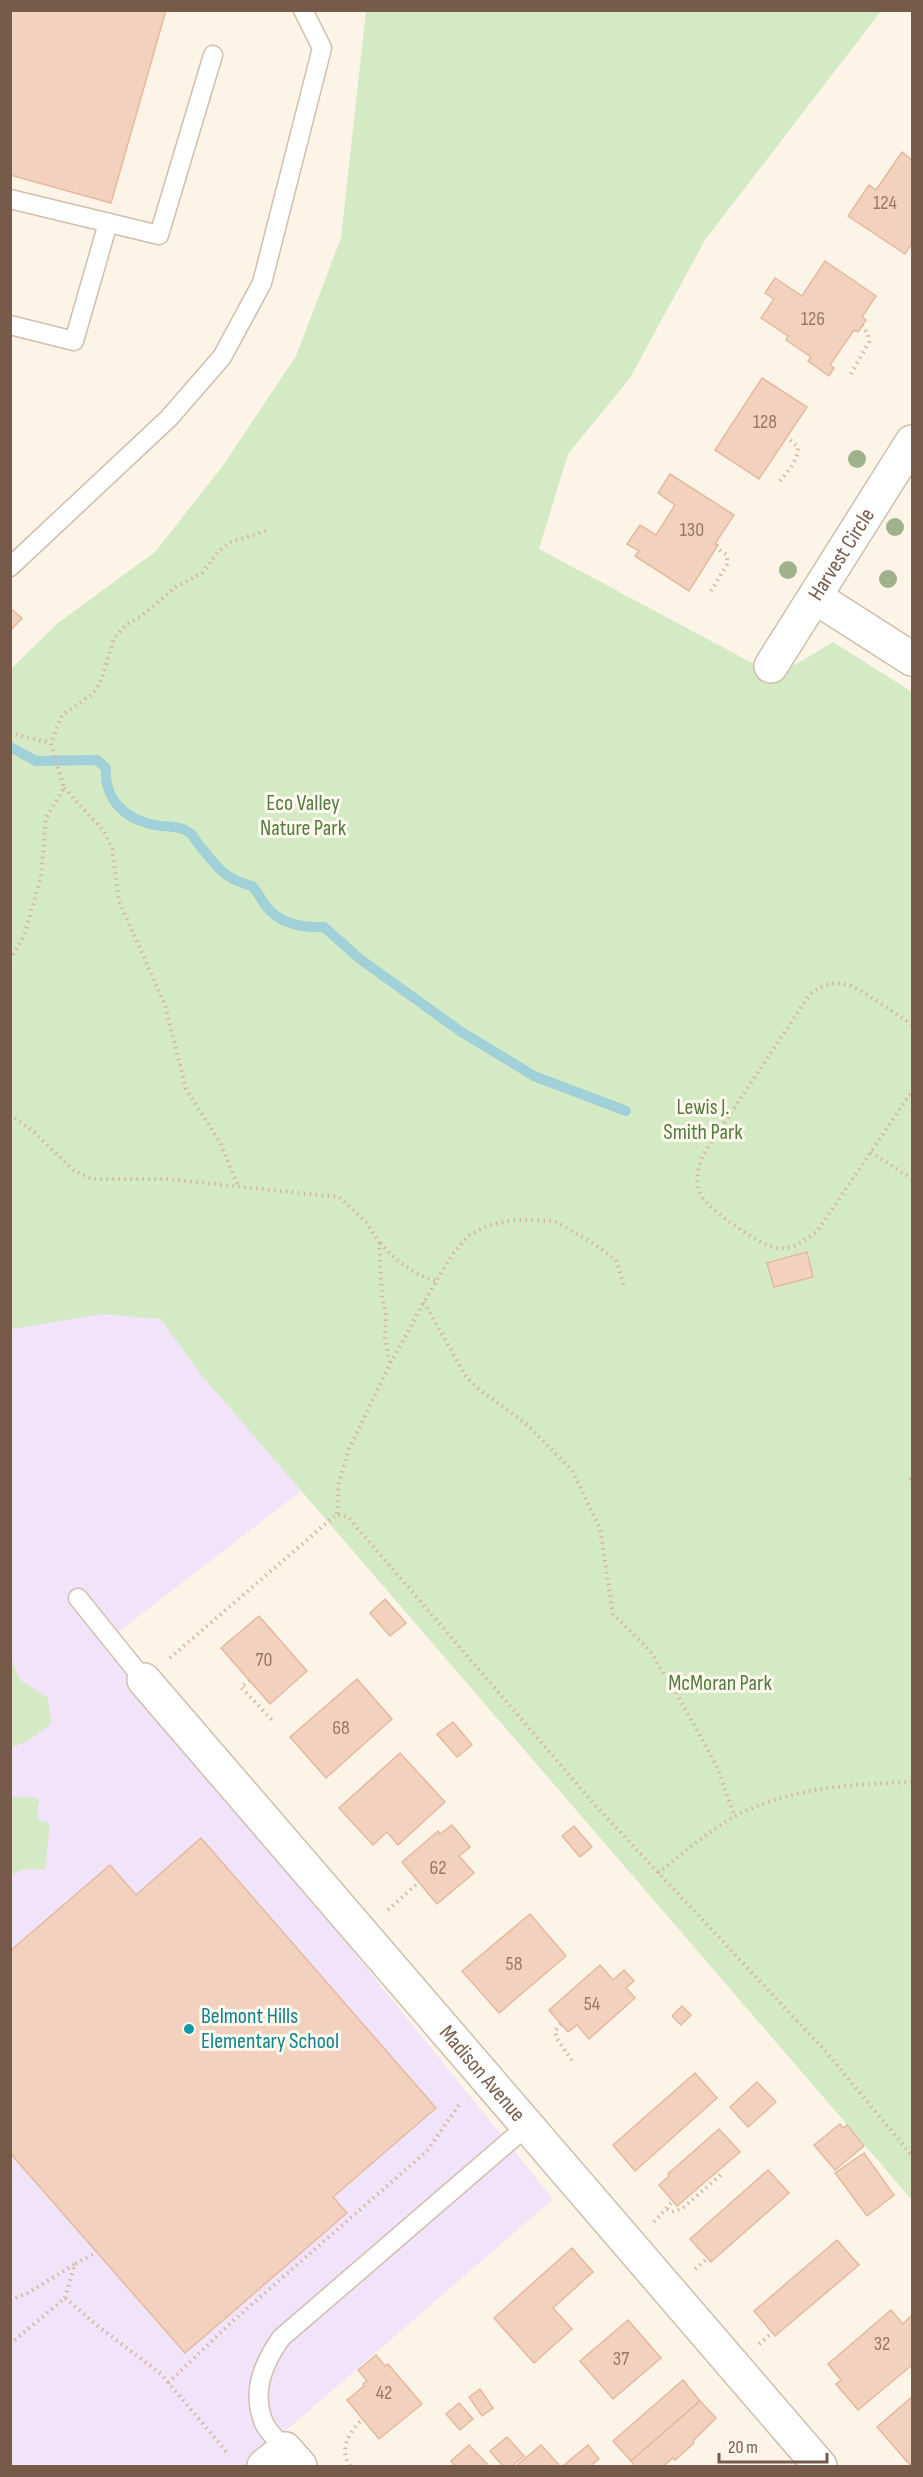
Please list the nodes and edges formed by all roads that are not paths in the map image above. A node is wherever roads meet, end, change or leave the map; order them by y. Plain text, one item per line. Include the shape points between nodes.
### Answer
1 (303, 10) edge
2 (213, 55) dead end
3 (10, 199) edge
4 (108, 223) junction
5 (10, 325) edge
6 (912, 442) edge
7 (10, 567) edge
8 (814, 597) junction
9 (912, 659) edge
10 (771, 666) dead end
11 (78, 1598) dead end
12 (144, 1680) joint
13 (527, 2126) junction
14 (283, 2461) edge
15 (806, 2461) edge

1 - 7 lane via 322,48 262,283 222,357 169,418
2 - 4 lane via 159,235
3 - 4 lane
4 - 5 lane via 74,341
6 - 8 street, Harvest Circle
8 - 9 street
8 - 10 street, Harvest Circle
11 - 12 lane
12 - 13 street, Madison Avenue
13 - 14 lane via 281,2338 259,2379 258,2402 264,2425
13 - 15 street, Madison Avenue

